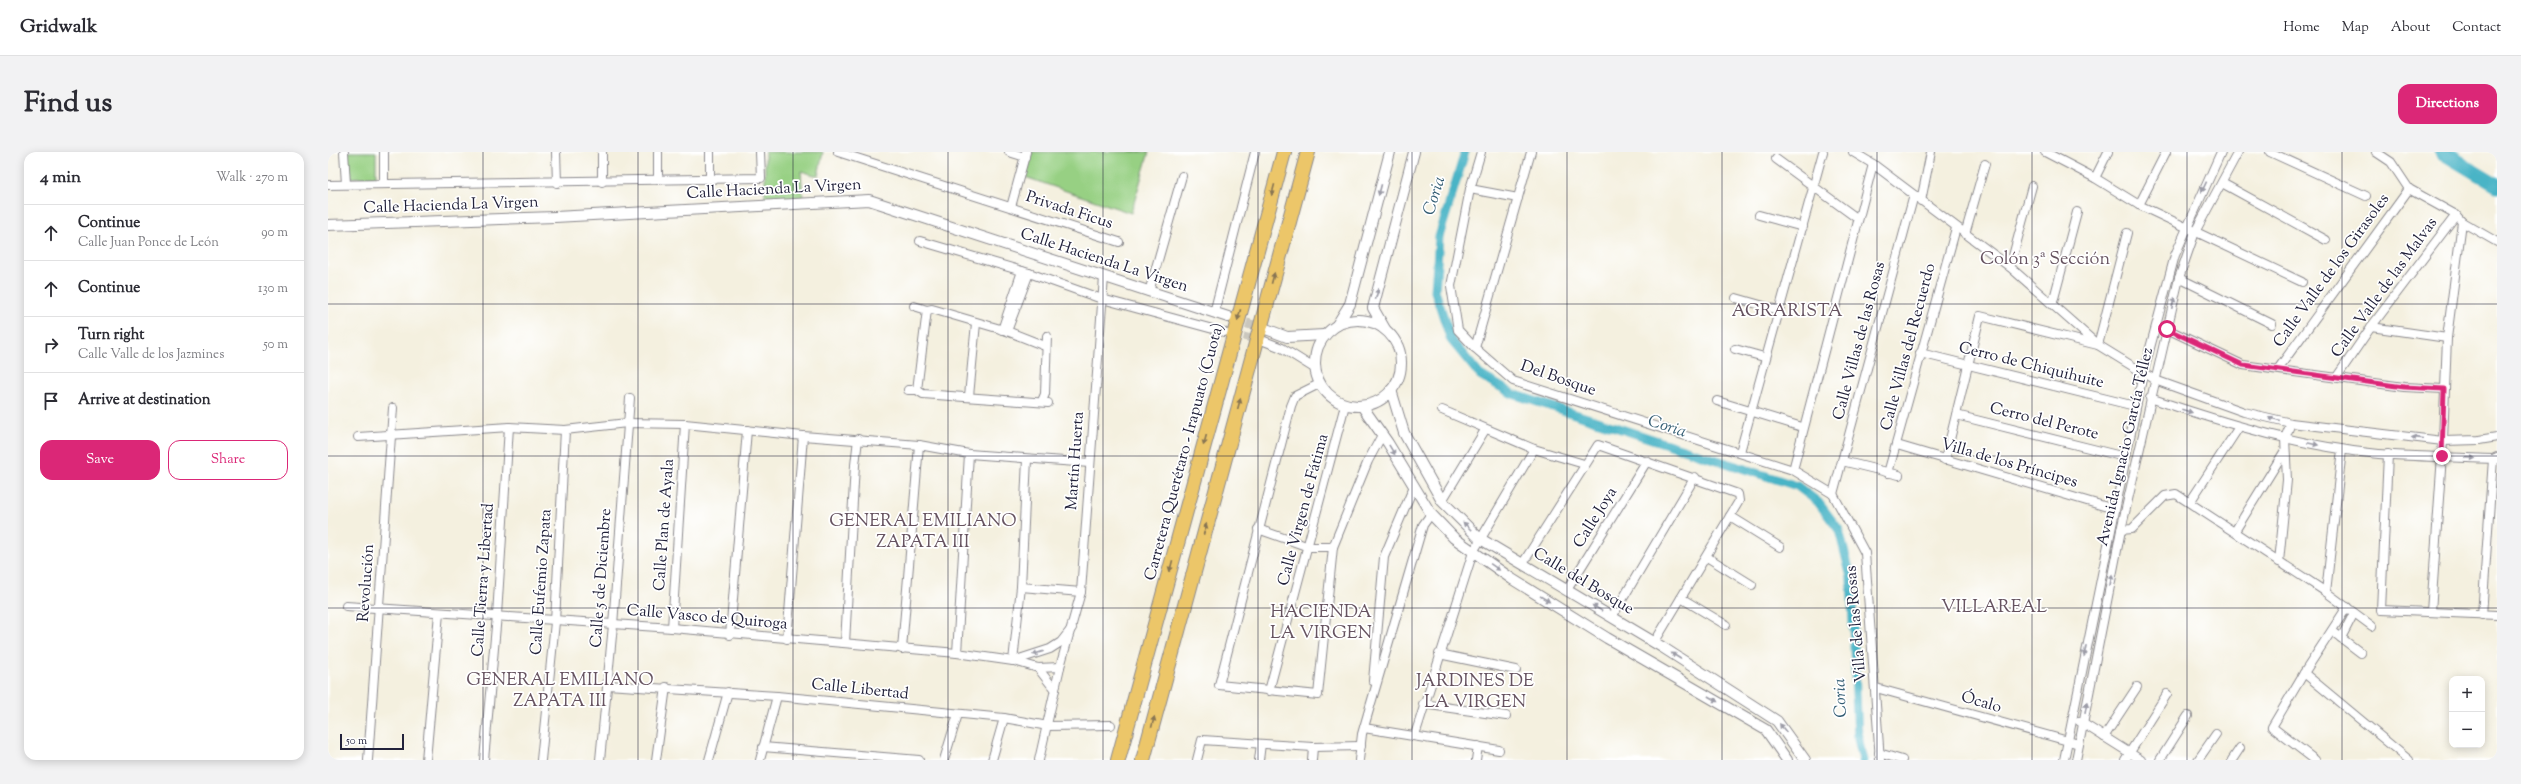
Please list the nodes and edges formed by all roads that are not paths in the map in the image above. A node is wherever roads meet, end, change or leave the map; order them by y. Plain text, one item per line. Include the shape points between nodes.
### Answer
1 (344, 152) edge
2 (384, 152) edge
3 (556, 152) edge
4 (602, 152) edge
5 (658, 152) edge
6 (710, 152) edge
7 (760, 152) edge
8 (838, 152) edge
9 (1009, 152) edge
10 (1255, 152) edge
11 (1284, 152) edge
12 (1308, 152) edge
13 (1390, 152) edge
14 (1414, 152) edge
15 (1481, 152) edge
16 (1531, 152) edge
17 (1822, 152) edge
18 (1853, 152) edge
19 (1931, 152) edge
20 (2108, 152) edge
21 (2166, 152) edge
22 (2221, 152) edge
23 (2238, 152) edge
24 (2270, 152) edge
25 (2376, 152) edge
26 (2049, 153) edge
27 (1026, 155) edge
28 (1776, 159) dead end
29 (1873, 164) junction
30 (1985, 164) dead end
31 (1182, 176) dead end
32 (2095, 178) junction
33 (710, 179) junction
34 (658, 180) junction
35 (602, 182) junction
36 (557, 183) junction
37 (2222, 183) junction
38 (346, 184) junction
39 (384, 184) junction
40 (328, 185) edge
41 (1814, 185) junction
42 (2032, 186) dead end
43 (2409, 189) junction
44 (1470, 190) junction
45 (1914, 195) junction
46 (2366, 196) dead end
47 (1518, 198) junction
48 (1921, 201) junction
49 (2139, 205) junction
50 (1011, 207) junction
51 (2077, 212) dead end
52 (1759, 215) dead end
53 (2456, 215) junction
54 (1858, 219) junction
55 (2462, 222) junction
56 (328, 225) edge
57 (1803, 226) junction
58 (1956, 228) junction
59 (2185, 228) junction
60 (2126, 232) dead end
61 (2195, 232) junction
62 (1965, 234) junction
63 (2326, 240) dead end
64 (920, 241) dead end
65 (1119, 242) dead end
66 (2497, 242) edge
67 (2010, 267) junction
68 (1025, 272) junction
69 (1104, 278) junction
70 (2179, 278) junction
71 (2302, 282) dead end
72 (1149, 292) junction
73 (1736, 298) dead end
74 (1102, 299) junction
75 (2053, 302) junction
76 (914, 306) dead end
77 (927, 310) junction
78 (1778, 310) junction
79 (1214, 313) junction
80 (1228, 318) tunnel mouth
81 (976, 323) junction
82 (2272, 324) dead end
83 (1337, 325) junction
84 (2371, 327) junction
85 (1266, 329) tunnel mouth
86 (1385, 329) junction
87 (2167, 329) junction
88 (1005, 331) junction
89 (1224, 332) tunnel mouth
90 (1047, 336) dead end
91 (1324, 336) junction
92 (2447, 338) junction
93 (1264, 341) tunnel mouth
94 (2098, 344) junction
95 (1045, 346) junction
96 (1475, 348) junction
97 (1735, 349) dead end
98 (1920, 353) junction
99 (1764, 357) junction
100 (1967, 364) junction
101 (1314, 368) junction
102 (2278, 369) junction
103 (2143, 374) junction
104 (2336, 378) junction
105 (2155, 380) junction
106 (1320, 384) junction
107 (2444, 389) junction
108 (908, 390) dead end
109 (916, 390) junction
110 (1391, 390) junction
111 (969, 396) junction
112 (630, 398) dead end
113 (2150, 398) junction
114 (1717, 401) dead end
115 (1345, 405) junction
116 (1362, 406) junction
117 (2136, 406) junction
118 (393, 408) dead end
119 (1442, 410) dead end
120 (1750, 410) junction
121 (1956, 415) junction
122 (627, 423) junction
123 (686, 424) junction
124 (2291, 424) junction
125 (509, 427) junction
126 (1802, 427) junction
127 (2239, 427) junction
128 (565, 430) junction
129 (747, 430) junction
130 (1485, 430) junction
131 (391, 435) junction
132 (1382, 435) junction
133 (803, 436) junction
134 (358, 437) dead end
135 (2497, 437) edge
136 (2285, 438) junction
137 (858, 439) junction
138 (2443, 441) junction
139 (919, 445) junction
140 (1897, 445) junction
141 (1534, 449) junction
142 (2342, 450) junction
143 (1740, 452) junction
144 (2284, 452) junction
145 (970, 454) junction
146 (2388, 454) junction
147 (2442, 456) junction
148 (2125, 457) junction
149 (2496, 458) edge
150 (1027, 459) junction
151 (1945, 460) junction
152 (1647, 461) junction
153 (1842, 461) junction
154 (1090, 463) junction
155 (1584, 464) junction
156 (1793, 470) junction
157 (1888, 473) junction
158 (1899, 475) dead end
159 (1695, 477) junction
160 (1414, 486) junction
161 (1833, 494) junction
162 (1442, 501) junction
163 (2190, 502) junction
164 (2114, 509) junction
165 (1431, 514) junction
166 (1730, 516) junction
167 (1258, 529) junction
168 (2121, 530) junction
169 (2235, 531) junction
170 (1479, 538) junction
171 (1333, 547) junction
172 (1780, 547) dead end
173 (1309, 548) junction
174 (1473, 552) junction
175 (1707, 557) junction
176 (2279, 562) junction
177 (1523, 563) junction
178 (1752, 585) dead end
179 (1021, 587) junction
180 (1568, 590) junction
181 (1081, 592) junction
182 (2326, 592) junction
183 (1681, 598) junction
184 (346, 606) dead end
185 (380, 607) junction
186 (2346, 608) junction
187 (2431, 612) junction
188 (439, 613) junction
189 (2354, 613) junction
190 (497, 615) junction
191 (2482, 615) junction
192 (2497, 616) edge
193 (1612, 617) junction
194 (554, 622) junction
195 (613, 625) junction
196 (1726, 625) dead end
197 (2372, 626) dead end
198 (672, 628) junction
199 (1072, 628) junction
200 (2332, 631) junction
201 (2089, 633) junction
202 (730, 635) junction
203 (2100, 636) junction
204 (2342, 638) junction
205 (787, 639) junction
206 (845, 642) junction
207 (1062, 642) joint
208 (1654, 643) junction
209 (902, 649) junction
210 (957, 653) junction
211 (2361, 653) dead end
212 (1439, 654) junction
213 (1013, 661) junction
214 (1060, 667) junction
215 (1038, 668) junction
216 (1516, 670) dead end
217 (2304, 673) junction
218 (607, 685) junction
219 (666, 687) junction
220 (2137, 687) dead end
221 (1876, 688) junction
222 (1055, 690) junction
223 (1269, 691) junction
224 (728, 692) junction
225 (2168, 694) dead end
226 (777, 696) junction
227 (1372, 700) junction
228 (1423, 704) junction
229 (958, 714) junction
230 (1506, 716) dead end
231 (2188, 716) dead end
232 (2073, 717) junction
233 (1004, 718) junction
234 (2083, 723) junction
235 (1111, 725) dead end
236 (1048, 726) junction
237 (1364, 728) junction
238 (2216, 734) dead end
239 (1415, 735) junction
240 (2104, 737) junction
241 (2068, 741) junction
242 (1261, 744) junction
243 (2079, 744) junction
244 (1361, 746) junction
245 (1478, 746) junction
246 (763, 747) junction
247 (1314, 747) junction
248 (2240, 748) dead end
249 (1499, 750) dead end
250 (2128, 756) edge
251 (1880, 757) edge
252 (368, 760) edge
253 (426, 760) edge
254 (484, 760) edge
255 (541, 760) edge
256 (600, 760) edge
257 (656, 760) edge
258 (709, 760) edge
259 (760, 760) edge
260 (919, 760) edge
261 (944, 760) edge
262 (992, 760) edge
263 (1039, 760) edge
264 (1118, 760) edge
265 (1143, 760) edge
266 (1197, 760) edge
267 (1259, 760) edge
268 (1312, 760) edge
269 (1359, 760) edge
270 (1476, 760) edge
271 (1788, 760) edge
272 (1805, 760) edge
273 (1902, 760) edge
274 (2064, 760) edge
275 (2076, 760) edge
276 (2141, 760) edge
277 (2160, 760) edge
278 (2198, 760) edge
279 (2232, 760) edge
280 (2315, 760) edge
281 (2409, 760) edge

1 - 38 street
2 - 39 street
3 - 36 street
4 - 35 street
5 - 34 street
6 - 33 street
7 - 33 street via 761,178
8 - 50 street, Privada Ficus
9 - 27 street
10 - 79 street
11 -> 264 highway, Carretera Querétaro - Irapuato (Cuota)
265 -> 12 highway
13 -> 83 street via 1350,304
86 -> 14 street via 1373,308
15 - 44 street, Del Bosque
16 - 47 street
17 - 41 street
18 - 29 street
19 - 48 street
20 - 32 street
21 - 49 street
22 -> 59 street, Avenida Ignacio García Téllez
23 - 37 street, Avenida Ignacio García Téllez
24 - 46 street
25 - 43 street via 2391,162
26 - 32 street
27 - 50 street
28 - 41 street
29 - 45 street
29 - 54 street
30 - 62 street
31 - 72 street
32 - 49 street
33 - 34 street
34 - 35 street
35 - 36 street
36 - 39 street
37 - 61 street, Avenida Ignacio García Téllez
37 - 63 street
38 - 39 street
38 - 40 street
41 - 54 street
41 - 57 street
42 - 67 street
43 - 53 street
43 - 102 street, Calle Valle de los Girasoles
44 - 47 street
44 - 96 street, Del Bosque via 1450,286 1458,330
45 - 48 street
45 - 153 street, Calle Villas de las Rosas
47 - 96 street
48 - 58 street
49 - 59 street
50 - 65 street, Privada Ficus
51 - 75 street
52 - 57 street
53 - 55 street
53 - 84 street, Calle Valle de las Malvas
54 - 126 street
55 - 66 street
55 - 92 street
56 - 69 street, Calle Hacienda La Virgen via 555,217 869,200
57 - 78 street
58 - 62 street
58 - 98 street, Calle Villas del Recuerdo
59 - 61 street
59 - 103 street, Avenida Ignacio García Téllez via 2174,255
60 - 94 street
61 - 70 street, Avenida Ignacio García Téllez
61 - 71 street
62 - 67 street
64 - 68 street
67 - 75 street
68 - 74 street
68 - 88 street
69 - 72 street, Calle Hacienda La Virgen
69 - 74 street, Martín Huerta
70 - 82 street
87 -> 70 street, Avenida Ignacio García Téllez
72 - 79 street, Calle Hacienda La Virgen
73 - 78 street
74 - 89 street
74 - 154 street, Martín Huerta
75 - 94 street
76 - 77 street
77 - 81 street via 932,309
77 - 109 street
78 - 99 street
79 - 80 street, Calle Hacienda La Virgen
81 - 88 street
81 - 111 street
83 - 86 street via 1353,320 1370,321
83 - 91 street
84 - 92 street
84 - 104 street, Calle Valle de las Malvas
85 - 91 street via 1287,337
86 - 110 street via 1396,342 1401,358 1399,375
87 - 102 street via 2243,365
87 - 105 street, Avenida Ignacio García Téllez
88 - 95 street
90 - 95 street
91 - 101 street via 1316,351
92 - 107 street
93 - 101 street via 1282,348
94 - 100 street via 1980,316
94 - 103 street
95 - 111 street via 1045,402
96 - 143 street, Del Bosque via 1513,381
97 - 99 street
98 - 100 street, Cerro de Chiquihuite
98 - 140 street, Calle Villas del Recuerdo
99 - 120 street
100 - 117 street, Cerro de Chiquihuite
100 - 121 street
101 - 106 street
102 - 104 street
103 - 105 street
103 - 117 street, Avenida Ignacio García Téllez
104 - 107 street via 2404,387
105 - 113 street, Avenida Ignacio García Téllez
124 -> 105 street via 2244,412
106 - 115 street via 1330,397
106 - 167 street via 1295,396 1290,406
107 - 138 street
108 - 109 street
109 - 111 street via 923,394
110 - 116 street via 1378,401
110 - 162 street, Calle del Bosque via 1404,433
112 - 122 street, Calle 5 de Diciembre
113 -> 127 street
113 - 168 street, Avenida Ignacio García Téllez
114 - 120 street
115 - 116 street
115 - 173 street, Calle Virgen de Fátima
116 - 132 street
117 - 148 street, Avenida Ignacio García Téllez
118 - 131 street, Revolución
119 - 130 street
120 - 126 street
120 - 143 street
121 - 148 street, Cerro del Perote
121 - 151 street
122 - 123 street
122 - 128 street
122 - 195 street, Calle 5 de Diciembre
123 - 129 street
123 - 198 street, Calle Plan de Ayala
124 - 136 street
138 -> 124 street
125 - 128 street
125 - 131 street
125 - 190 street, Calle Tierra y Libertad
126 - 156 street
127 - 136 street
127 - 163 street
128 - 194 street, Calle Eufemio Zapata
129 - 133 street
129 - 202 street
130 - 141 street
130 - 162 street
131 - 134 street
131 - 185 street, Revolución
132 -> 160 street
132 - 171 street via 1368,460
133 - 137 street
133 - 205 street
135 - 138 street
136 -> 142 street
136 - 144 street
137 - 139 street
137 - 206 street
138 - 147 street
139 - 145 street
139 - 209 street
140 - 151 street, Villa de los Príncipes
140 - 157 street, Calle Villas del Recuerdo
141 - 155 street
141 - 170 street
142 - 146 street
142 - 182 street
143 - 156 street, Del Bosque
144 - 169 street
144 - 176 street via 2287,480
145 - 150 street
145 - 210 street
146 - 147 street
146 - 187 street via 2381,610
147 -> 149 street
147 - 187 street
148 - 164 street, Avenida Ignacio García Téllez
149 - 191 street
150 - 154 street
150 - 179 street
151 - 164 street, Villa de los Príncipes
152 - 155 street via 1598,445
152 - 159 street
152 - 180 street, Calle Joya
153 - 157 street
153 - 161 street, Calle Villas de las Rosas
154 - 181 street, Martín Huerta
155 - 177 street
156 - 161 street, Del Bosque
157 - 158 street
159 - 166 street via 1738,494 1739,501
159 - 193 street
160 - 165 street
160 - 227 street via 1384,557
161 - 221 street, Villa de las Rosas via 1865,553
170 -> 162 street, Calle del Bosque
163 - 168 street via 2176,494 2165,496 2132,529
163 - 169 street
164 - 201 street, Avenida Ignacio García Téllez
165 - 174 street via 1454,538
165 - 227 street via 1423,525
166 - 172 street
166 - 175 street
167 - 173 street
167 - 223 street via 1219,685
203 -> 168 street, Avenida Ignacio García Téllez
169 - 176 street
170 - 174 street
170 - 177 street, Calle del Bosque
171 - 173 street
171 - 223 street via 1318,695
173 - 223 street, Calle Virgen de Fátima
174 - 212 street
174 -> 271 street via 1607,638 1766,730
175 - 178 street
175 - 183 street
176 - 182 street
177 - 180 street, Calle del Bosque
179 - 181 street
179 - 213 street
193 -> 180 street, Calle del Bosque
181 - 199 street, Martín Huerta
182 - 186 street
183 - 196 street
183 - 208 street
184 - 185 street, Calle Vasco de Quiroga
185 - 188 street, Calle Vasco de Quiroga
185 - 252 street, Revolución
186 - 189 street
186 - 200 street
187 - 191 street
188 - 190 street, Calle Vasco de Quiroga
188 - 253 street
189 - 197 street
189 - 204 street
190 - 194 street, Calle Vasco de Quiroga
190 - 254 street, Calle Tierra y Libertad
191 - 192 street
193 - 208 street, Calle del Bosque
194 - 195 street, Calle Vasco de Quiroga
194 - 255 street, Calle Eufemio Zapata
195 - 198 street, Calle Vasco de Quiroga
195 - 218 street, Calle 5 de Diciembre
198 - 202 street, Calle Vasco de Quiroga
199 - 207 street, Martín Huerta
199 - 214 street
200 - 204 street
200 - 217 street
201 - 203 street
201 -> 232 street, Avenida Ignacio García Téllez
202 - 205 street, Calle Vasco de Quiroga
234 -> 203 street, Avenida Ignacio García Téllez
204 - 211 street
205 - 206 street, Calle Vasco de Quiroga
206 - 209 street, Calle Vasco de Quiroga
207 -> 213 street, Calle Vasco de Quiroga via 1050,649
272 -> 208 street, Calle del Bosque via 1777,721
209 - 210 street, Calle Vasco de Quiroga
210 - 213 street, Calle Vasco de Quiroga
212 - 216 street
212 - 228 street
213 - 215 street
214 - 215 street
214 - 222 street
215 - 222 street
217 - 280 street via 2272,727
217 - 281 street
218 - 219 street, Calle Libertad
218 - 256 street, Calle 5 de Diciembre
219 - 224 street, Calle Libertad
219 - 257 street
220 - 240 street
221 - 241 street, Ócalo
221 - 251 street, Villa de las Rosas
222 - 236 street
224 - 226 street, Calle Libertad
224 - 258 street
225 - 250 street
226 - 229 street, Calle Libertad
226 - 246 street
227 - 237 street
228 - 230 street
228 - 239 street
229 - 233 street, Calle Libertad
229 - 261 street
231 - 277 street
232 - 234 street
232 - 241 street, Avenida Ignacio García Téllez
233 - 236 street, Calle Libertad
233 - 262 street
234 - 240 street
234 - 243 street, Avenida Ignacio García Téllez
235 - 236 street, Calle Libertad
236 - 263 street
237 - 239 street
237 - 244 street
238 - 278 street
239 - 245 street
240 - 250 street
241 - 243 street, Ócalo
241 - 274 street, Avenida Ignacio García Téllez
242 - 247 street
242 - 266 street via 1202,740
242 - 267 street
243 - 275 street, Avenida Ignacio García Téllez
244 - 247 street
244 - 269 street
245 - 249 street
245 - 270 street
246 - 259 street
246 - 260 street
247 - 268 street
248 - 279 street
250 - 276 street
251 - 273 street

